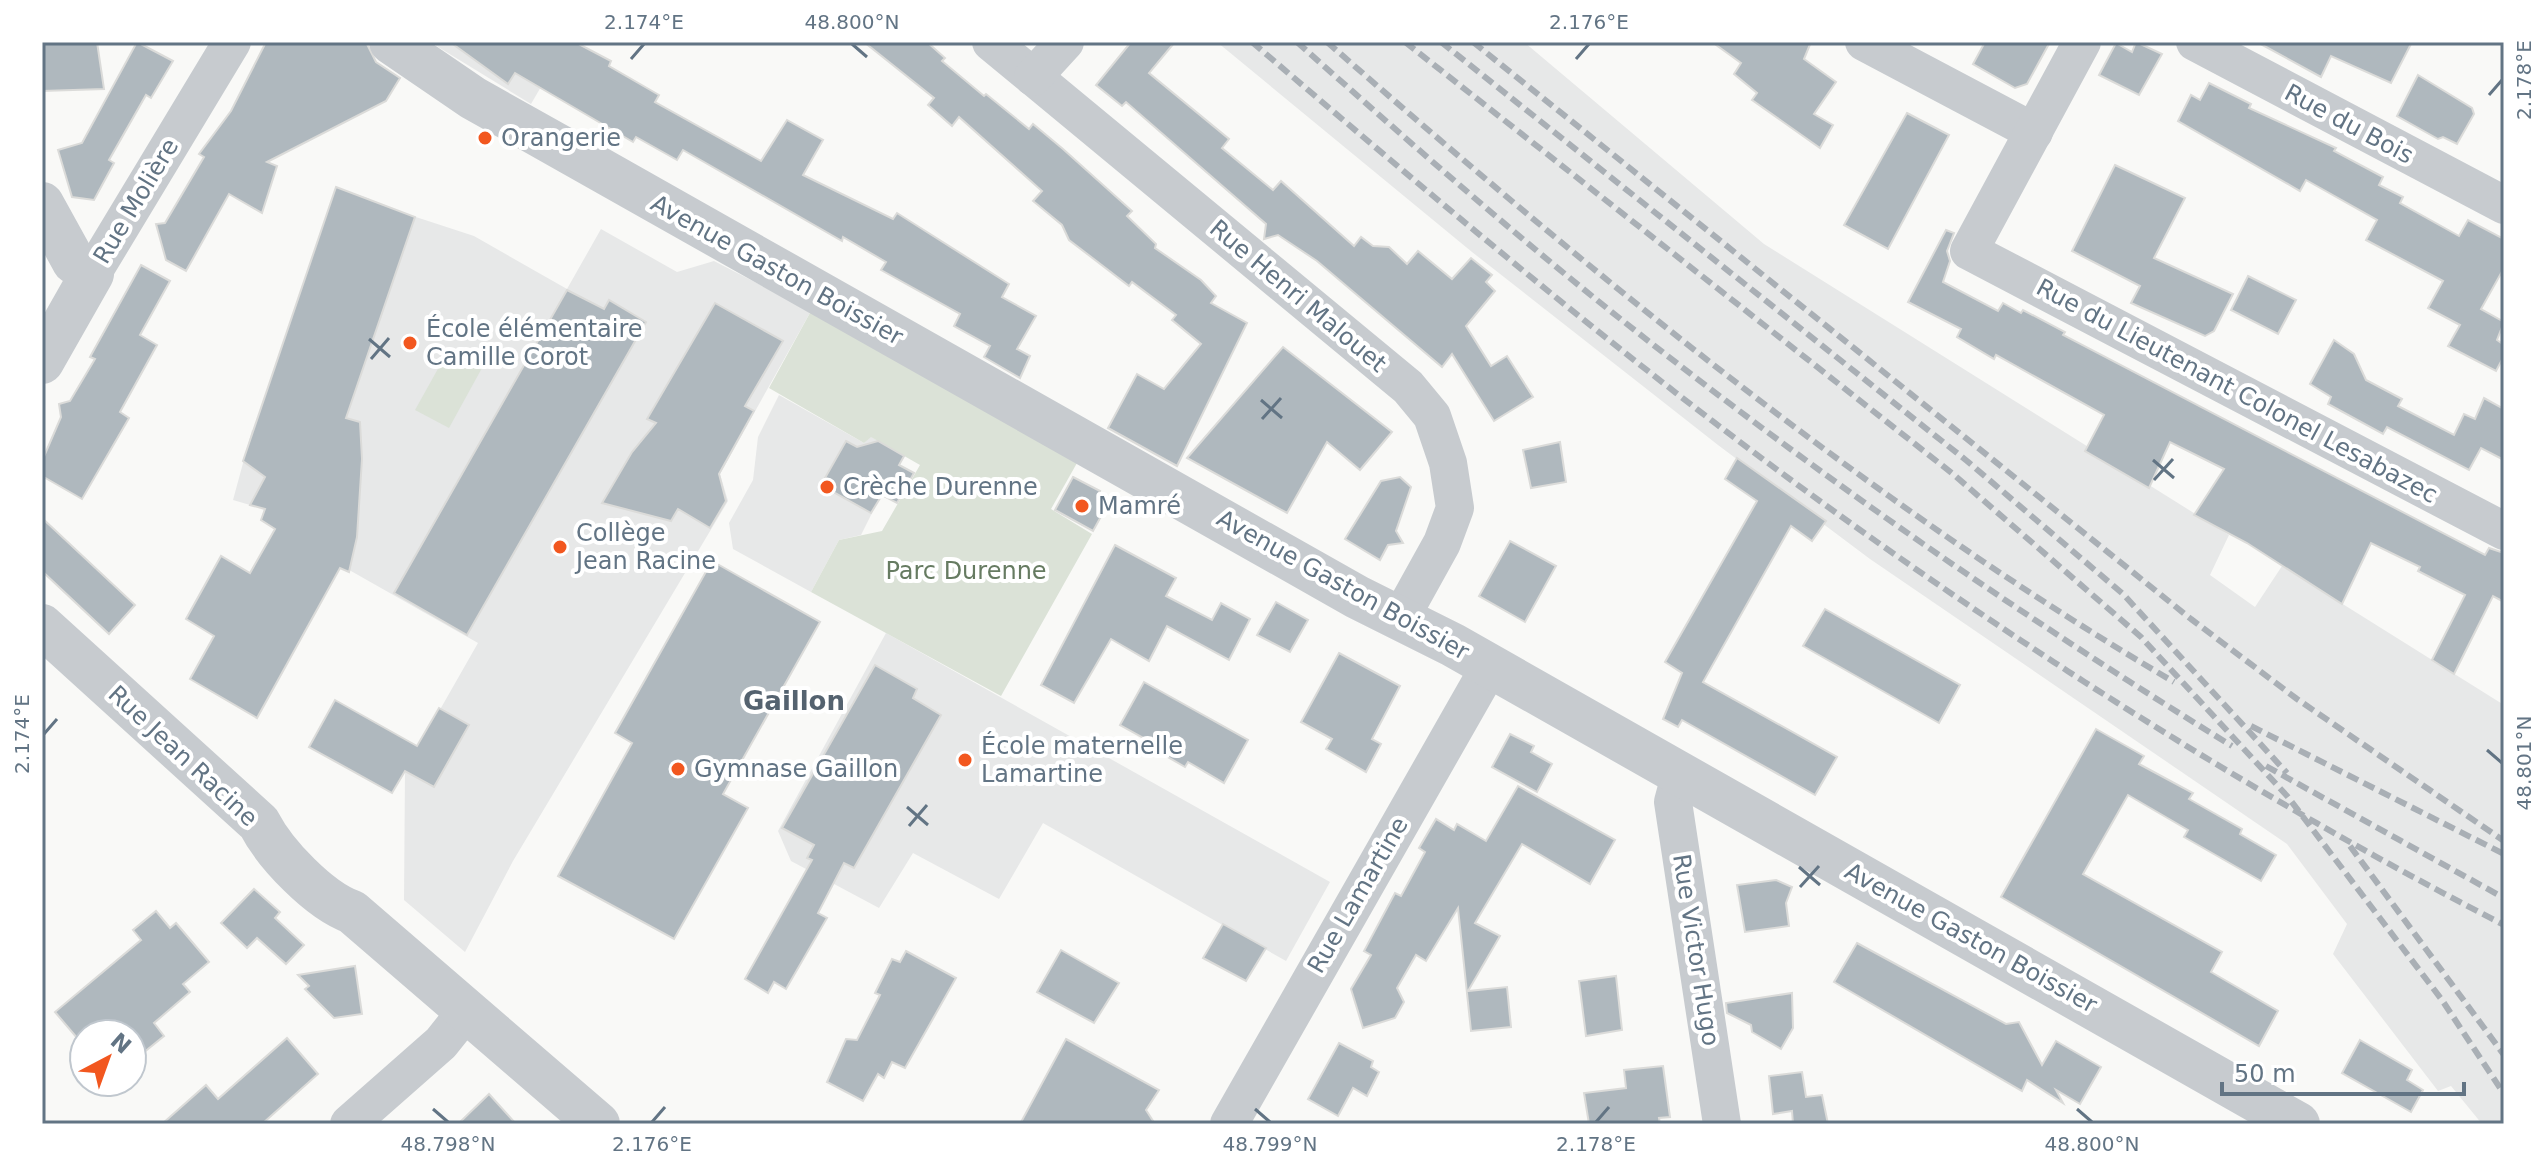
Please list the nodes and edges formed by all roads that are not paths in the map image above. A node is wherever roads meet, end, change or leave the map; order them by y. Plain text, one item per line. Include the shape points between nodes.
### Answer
1 (232, 42) edge
2 (391, 42) edge
3 (991, 42) edge
4 (1065, 42) edge
5 (1864, 42) edge
6 (2082, 42) edge
7 (2195, 42) edge
8 (1033, 77) junction
9 (2034, 132) junction
10 (42, 204) edge
11 (2504, 205) edge
12 (92, 274) junction
13 (42, 362) edge
14 (2504, 531) edge
15 (1401, 617) junction
16 (42, 626) edge
17 (1490, 666) junction
18 (1680, 776) junction
19 (465, 1013) junction
20 (349, 1124) edge
21 (598, 1124) edge
22 (1229, 1124) edge
23 (1722, 1124) edge
24 (2298, 1124) edge

1 - 12 street, Rue Molière
2 - 15 street, Avenue Gaston Boissier via 498,112 1357,597
3 - 8 street, Rue Henri Malouet
4 - 8 street
5 - 9 street
6 - 9 street
7 - 11 street, Rue du Bois
8 - 15 street, Rue Henri Malouet via 1408,387 1432,416 1448,463 1455,508
9 - 14 street, Rue du Lieutenant Colonel Lesabazec via 1969,251
10 - 12 street via 74,262
12 - 13 street, Rue Molière
15 - 17 street, Avenue Gaston Boissier
16 - 19 street, Rue Jean Racine via 259,823 271,846 336,906 352,912
17 - 18 street, Avenue Gaston Boissier
17 - 22 street, Rue Lamartine
18 - 23 street, Rue Victor Hugo via 1673,802
18 - 24 street, Avenue Gaston Boissier
19 - 20 street via 441,1043
19 - 21 street, Rue Jean Racine

